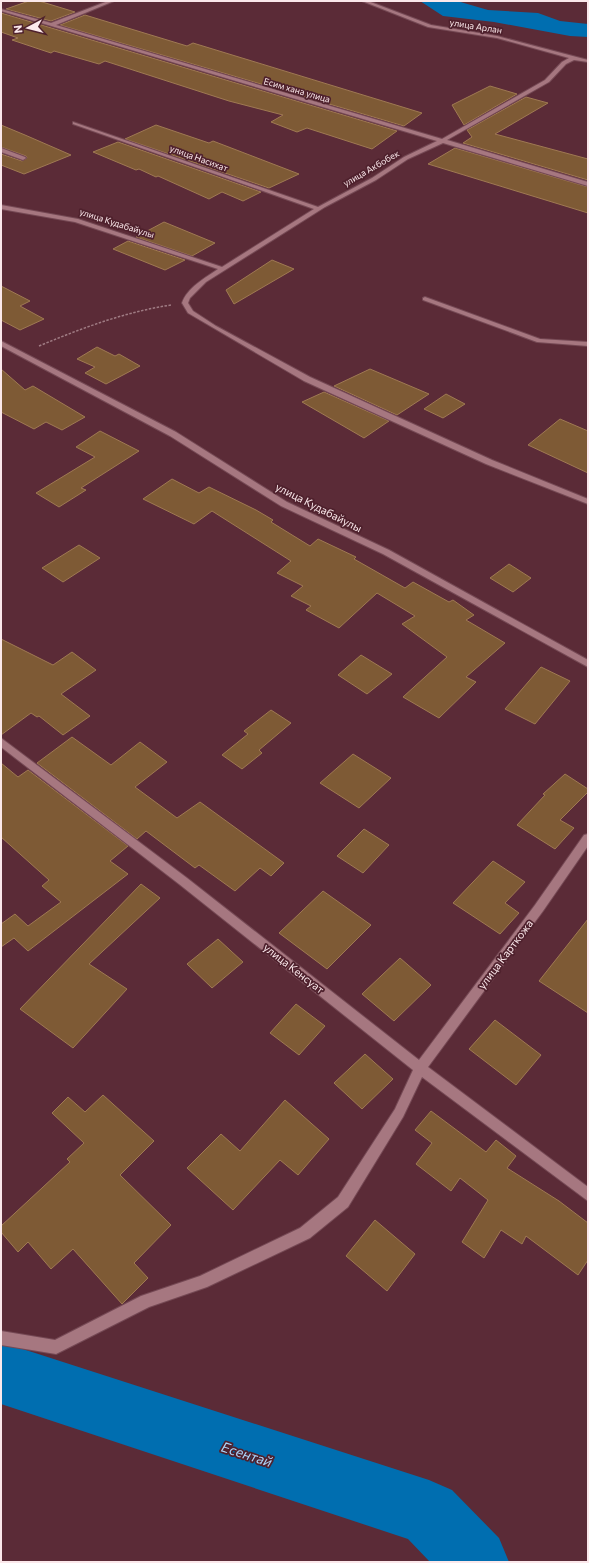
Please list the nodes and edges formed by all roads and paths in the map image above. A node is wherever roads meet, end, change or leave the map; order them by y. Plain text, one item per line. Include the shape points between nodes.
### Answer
1 (112, 1) edge
2 (364, 1) edge
3 (1, 10) edge
4 (52, 25) junction
5 (573, 58) junction
6 (588, 60) edge
7 (75, 123) dead end
8 (442, 141) junction
9 (1, 150) edge
10 (23, 158) dead end
11 (588, 184) edge
12 (1, 207) edge
13 (318, 209) junction
14 (223, 269) junction
15 (425, 299) dead end
16 (185, 303) junction
17 (1, 342) edge
18 (588, 344) edge
19 (22, 354) junction
20 (588, 502) edge
21 (588, 664) edge
22 (1, 742) edge
23 (588, 838) edge
24 (420, 1068) junction
25 (588, 1195) edge
26 (1, 1338) edge

1 - 4 street
2 - 5 street, улица Арлан via 430,26 497,37
3 - 4 street, Есим хана улица
4 - 8 street, Есим хана улица
5 - 6 street, улица Арлан
5 - 8 street, улица Акбобек via 564,63 547,81
7 - 13 street, улица Насихат
8 - 11 street, Есим хана улица
8 - 13 street, улица Акбобек via 406,158 374,179
9 - 10 street
12 - 14 street, улица Кудабайулы via 76,220
13 - 14 street, улица Акбобек
14 - 16 street, улица Акбобек via 204,281 187,297
15 - 18 street via 539,341
16 - 19 path via 158,306 91,323
16 - 20 street via 190,312 307,379 482,459
17 - 19 street, улица Кудабайулы
19 - 21 street, улица Кудабайулы via 173,434 284,504 386,552
22 - 24 street, улица Кенсуат via 177,876
23 - 24 street, улица Карткожа
24 - 25 street, улица Кенсуат
24 - 26 street, улица Карткожа via 399,1113 342,1202 305,1233 202,1282 146,1301 56,1347

